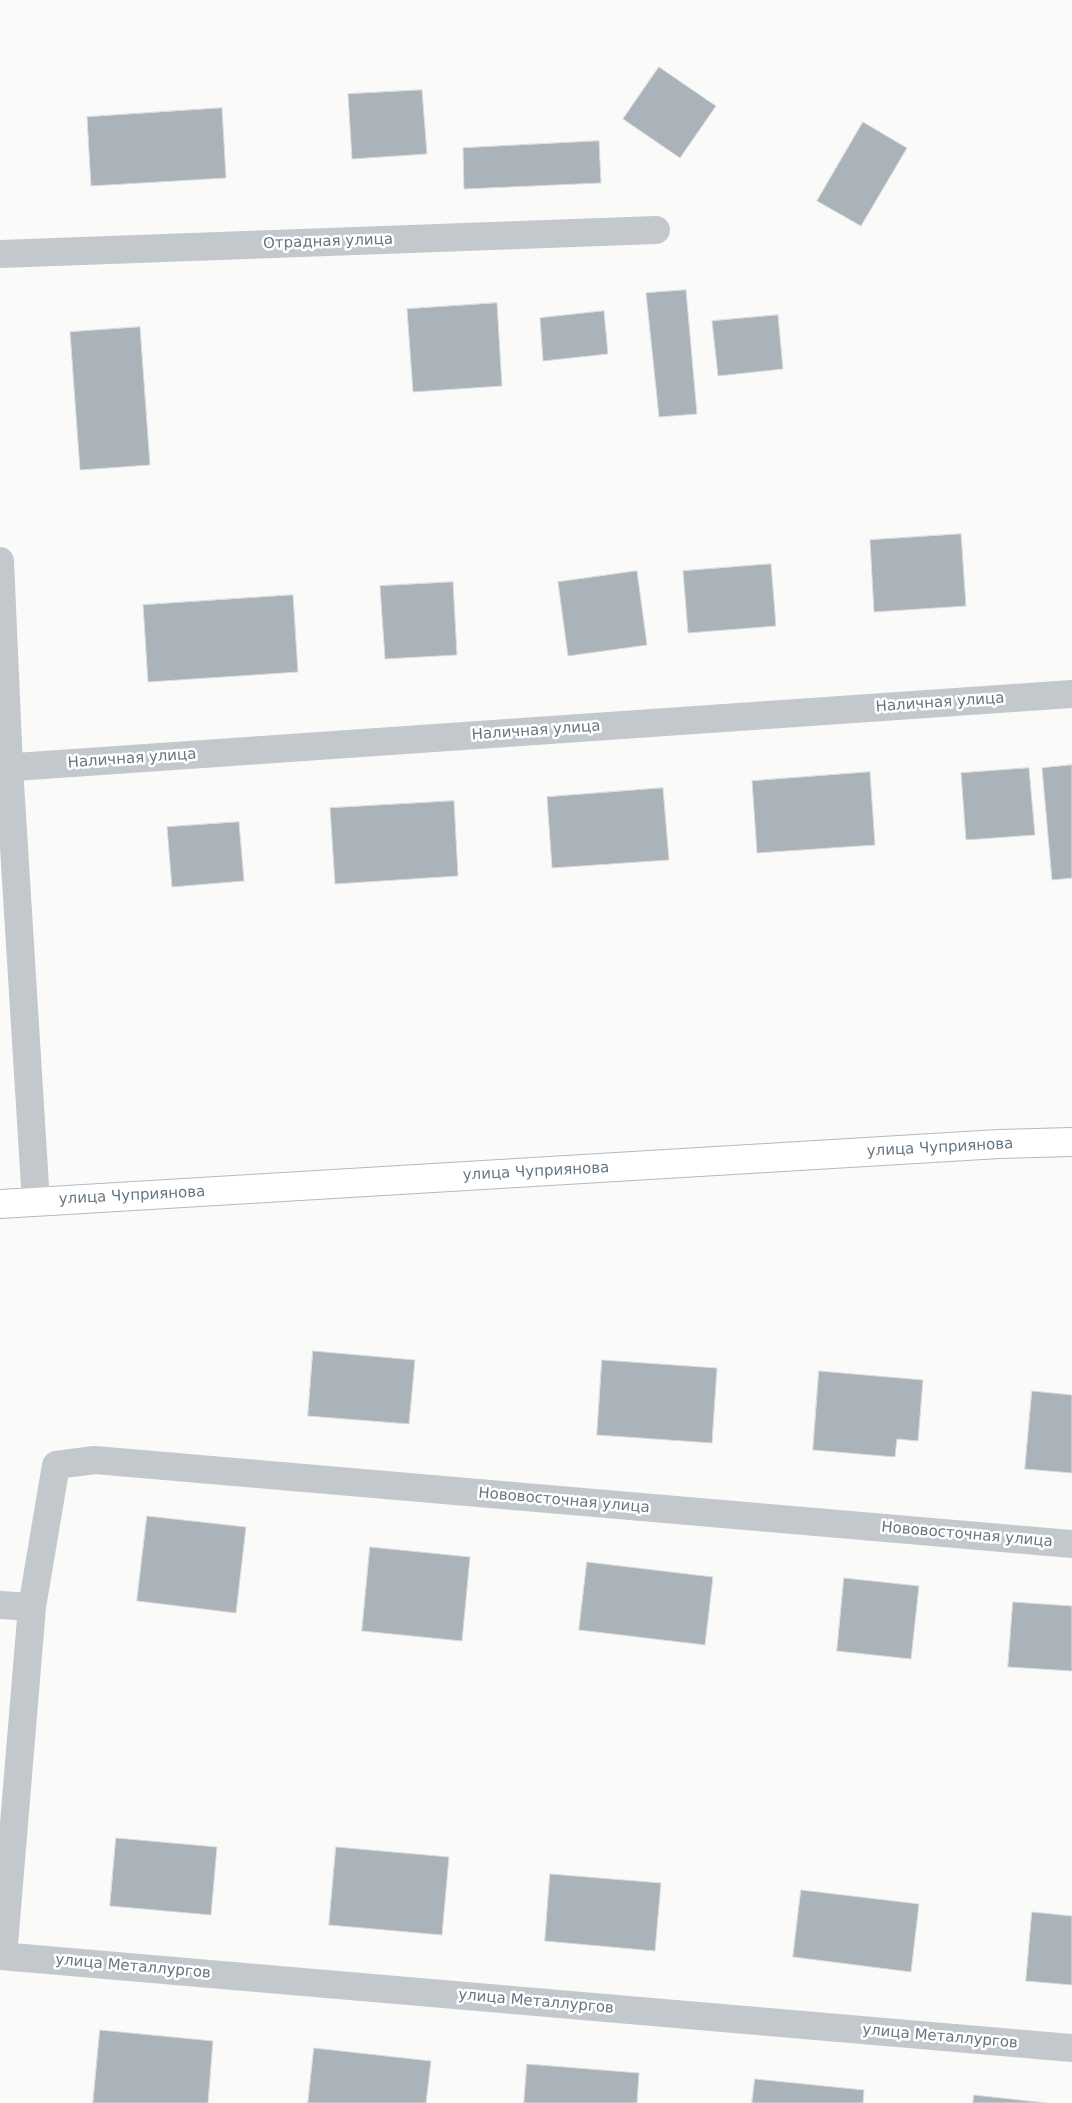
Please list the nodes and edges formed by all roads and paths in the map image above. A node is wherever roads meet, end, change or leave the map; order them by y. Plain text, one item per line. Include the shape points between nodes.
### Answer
1 (656, 230) dead end
2 (0, 254) edge
3 (0, 561) edge
4 (1072, 694) edge
5 (5, 767) edge
6 (1072, 1142) edge
7 (36, 1202) junction
8 (0, 1204) edge
9 (1072, 1544) edge
10 (0, 1605) edge
11 (32, 1607) junction
12 (1, 1956) edge
13 (1072, 2048) edge

1 - 2 street, Отрадная улица
3 - 5 street
4 - 5 street, Наличная улица
5 - 7 street
6 - 7 street, улица Чуприянова via 989,1144
7 - 8 street, улица Чуприянова
9 - 11 street, Нововосточная улица via 95,1460 56,1465
10 - 11 street
11 - 12 street
12 - 13 street, улица Металлургов

